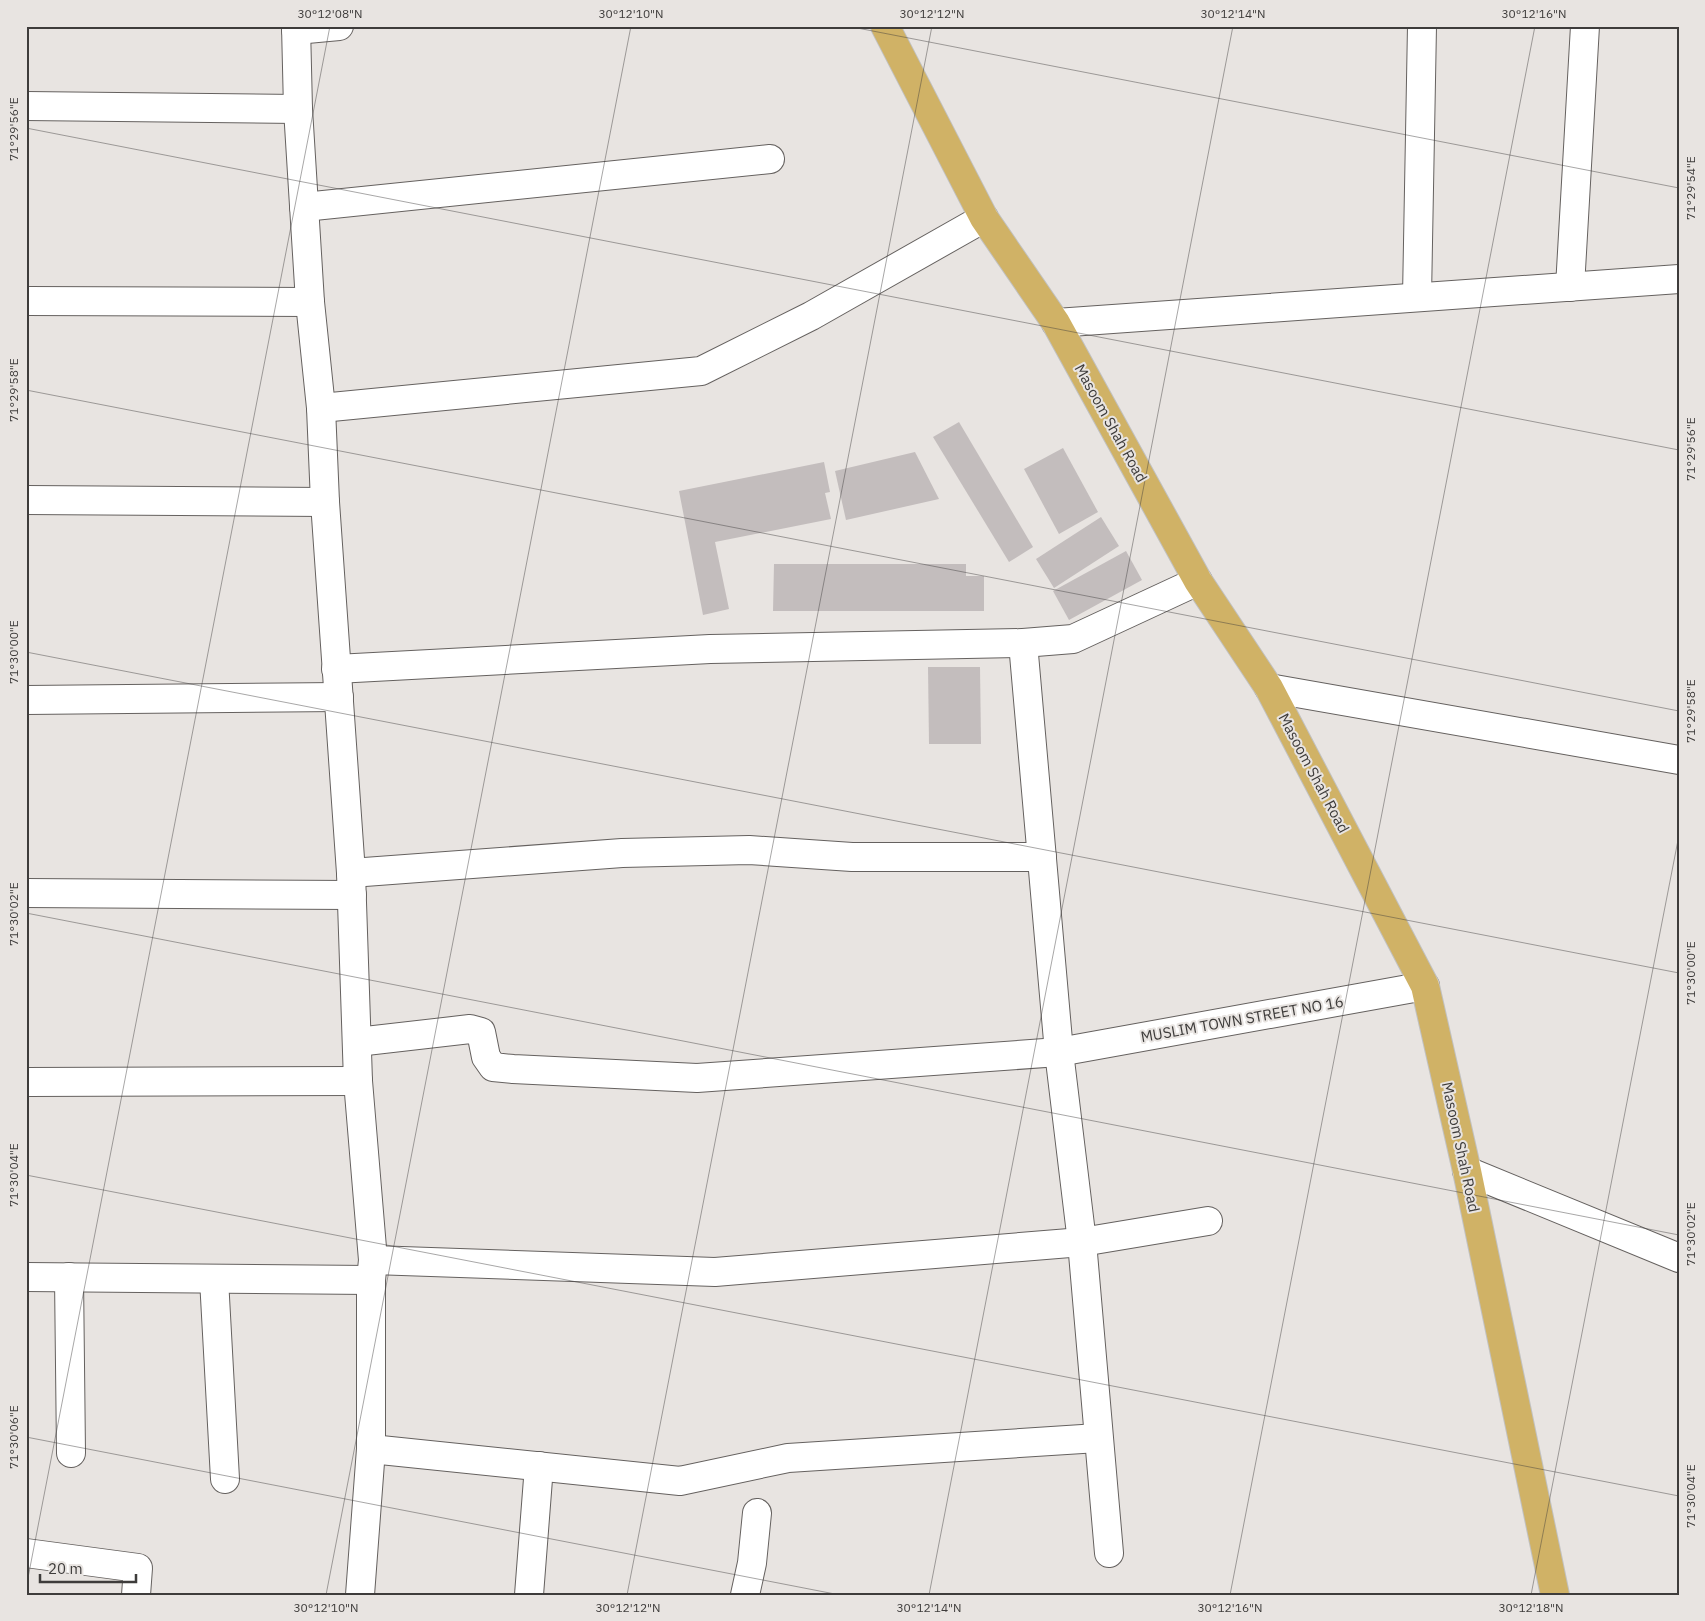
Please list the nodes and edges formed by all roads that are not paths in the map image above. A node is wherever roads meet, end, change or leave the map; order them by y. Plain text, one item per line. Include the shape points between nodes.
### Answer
1 (339, 26) edge
2 (885, 26) edge
3 (1422, 26) edge
4 (1585, 26) edge
5 (296, 28) edge
6 (26, 106) edge
7 (298, 109) junction
8 (770, 159) dead end
9 (304, 207) junction
10 (984, 218) junction
11 (1679, 279) edge
12 (1570, 287) junction
13 (1417, 298) junction
14 (26, 301) edge
15 (310, 302) junction
16 (1056, 323) junction
17 (321, 408) junction
18 (26, 500) edge
19 (325, 502) junction
20 (1198, 581) junction
21 (1022, 643) junction
22 (336, 669) junction
23 (1269, 688) junction
24 (339, 697) junction
25 (26, 700) edge
26 (1679, 760) edge
27 (1042, 857) junction
28 (352, 884) junction
29 (26, 893) edge
30 (1425, 986) junction
31 (357, 1042) junction
32 (1059, 1052) junction
33 (358, 1081) junction
34 (26, 1082) edge
35 (1467, 1171) junction
36 (1208, 1221) dead end
37 (1082, 1242) junction
38 (1679, 1258) edge
39 (372, 1270) junction
40 (26, 1276) edge
41 (69, 1277) junction
42 (214, 1279) junction
43 (1098, 1438) junction
44 (371, 1449) junction
45 (71, 1453) dead end
46 (539, 1466) junction
47 (224, 1479) dead end
48 (757, 1513) dead end
49 (26, 1553) edge
50 (1109, 1553) dead end
51 (136, 1595) edge
52 (360, 1595) edge
53 (529, 1595) edge
54 (745, 1595) edge
55 (1556, 1595) edge

1 - 5 street
2 - 10 main road, Masoom Shah Road
3 - 13 street
4 - 12 street
5 - 7 street
6 - 7 street
7 - 9 street
8 - 9 street
9 - 15 street
10 - 16 main road, Masoom Shah Road
10 - 17 street via 811,316 701,371
11 - 12 street
12 - 13 street
13 - 16 street
14 - 15 street
15 - 17 street
16 - 20 main road, Masoom Shah Road
17 - 19 street
18 - 19 street
19 - 22 street
20 - 21 street via 1073,639
20 - 23 main road, Masoom Shah Road
21 - 22 street via 710,649
21 - 27 street
22 - 24 street
23 - 26 street
23 - 30 main road, Masoom Shah Road
24 - 25 street
24 - 28 street
27 - 28 street via 852,857 749,850 641,852
27 - 32 street
28 - 29 street
28 - 31 street
30 - 32 street, MUSLIM TOWN STREET NO 16
30 - 35 main road, Masoom Shah Road
31 - 32 street, MUSLIM TOWN STREET NO 16 via 470,1028 480,1032 486,1056 493,1066 514,1070 697,1078
31 - 33 street
32 - 37 street
33 - 34 street
33 - 39 street
35 - 38 street
35 - 55 main road, Masoom Shah Road
36 - 37 street
37 - 39 street via 715,1272
37 - 43 street
39 - 42 street
39 - 44 street
40 - 41 street
41 - 42 street
41 - 45 street
42 - 47 street
43 - 46 street via 788,1458 680,1480
43 - 50 street
44 - 46 street
44 - 52 street
46 - 53 street
48 - 54 street
49 - 51 street via 138,1568

